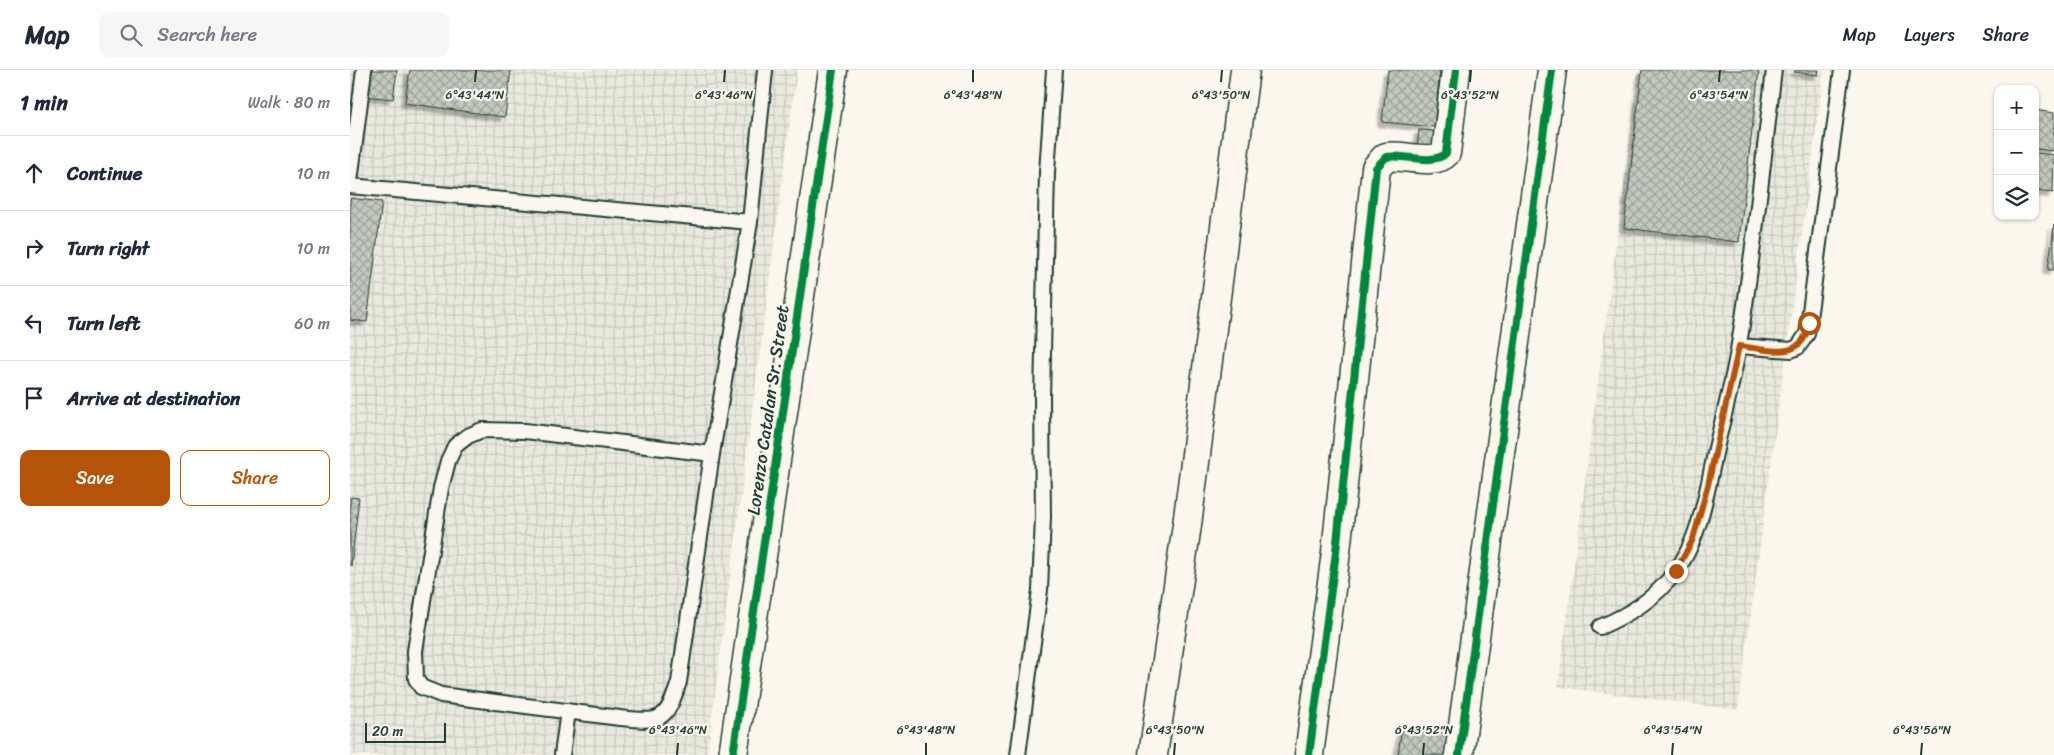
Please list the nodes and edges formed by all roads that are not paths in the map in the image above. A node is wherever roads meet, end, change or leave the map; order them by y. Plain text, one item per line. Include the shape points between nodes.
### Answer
1 (364, 70) edge
2 (765, 70) edge
3 (833, 70) edge
4 (1054, 70) edge
5 (1245, 70) edge
6 (1456, 70) edge
7 (1552, 70) edge
8 (1774, 70) edge
9 (1842, 70) edge
10 (350, 182) edge
11 (350, 186) edge
12 (750, 222) junction
13 (1739, 346) junction
14 (712, 454) junction
15 (1600, 627) dead end
16 (568, 712) junction
17 (562, 755) edge
18 (733, 755) edge
19 (1018, 755) edge
20 (1153, 755) edge
21 (1309, 755) edge
22 (1459, 755) edge

1 - 10 lane
2 - 12 lane
3 - 18 street, Lorenzo Catalan Sr. Street
4 - 19 lane via 1047,172 1040,590
5 - 20 street via 1187,526
6 - 21 street via 1446,153 1437,159 1386,157 1376,168 1336,552
7 - 22 street
8 - 13 lane
9 - 13 lane via 1807,334 1792,350
11 - 12 lane
12 - 14 lane
13 - 15 lane via 1693,539 1676,571 1652,598
14 - 16 lane via 679,682 668,711 659,718 647,720
14 - 16 lane via 525,431 482,430 455,446 441,488 415,651 416,679 422,687 441,694
16 - 17 lane

